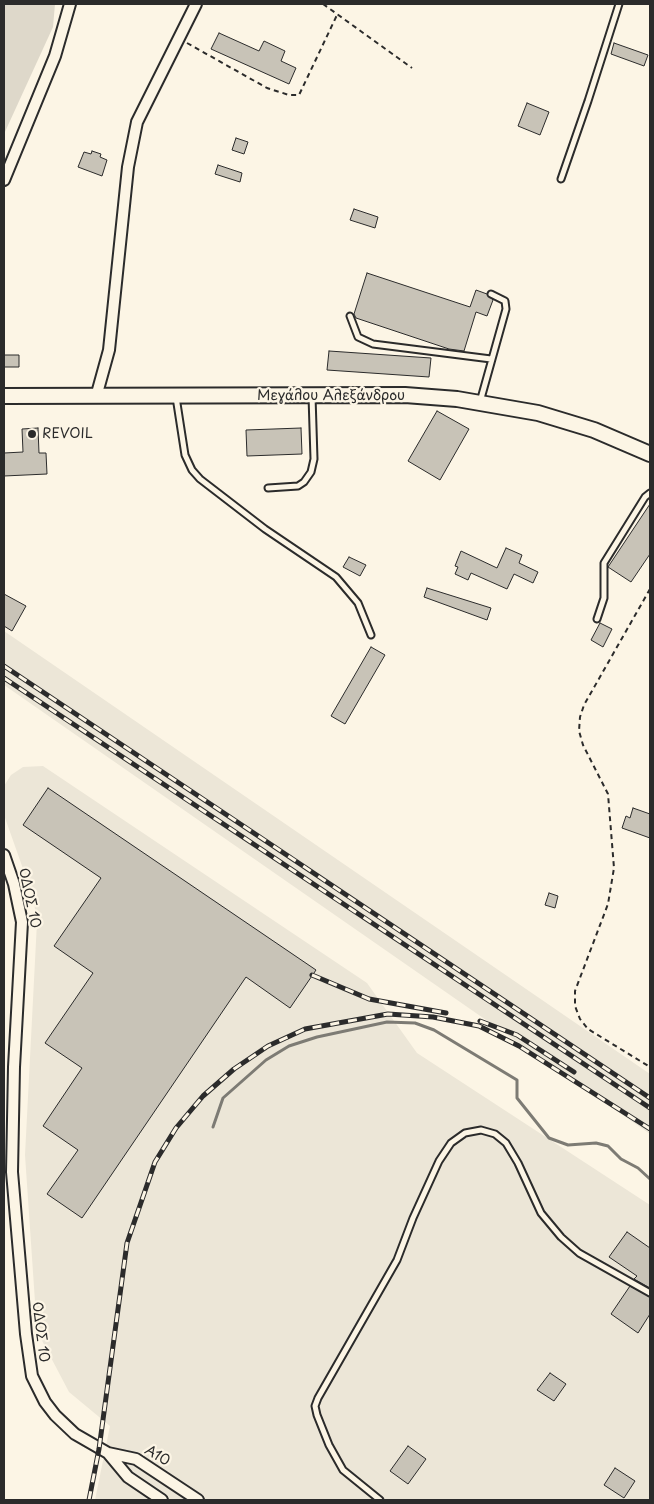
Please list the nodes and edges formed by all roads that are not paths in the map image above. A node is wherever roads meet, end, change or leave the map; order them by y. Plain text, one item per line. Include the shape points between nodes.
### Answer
1 (70, 4) edge
2 (196, 4) edge
3 (618, 4) edge
4 (561, 179) dead end
5 (4, 180) edge
6 (492, 294) dead end
7 (350, 316) dead end
8 (490, 359) junction
9 (4, 396) edge
10 (176, 396) junction
11 (312, 396) junction
12 (96, 397) junction
13 (480, 402) junction
14 (650, 454) edge
15 (268, 488) dead end
16 (650, 493) edge
17 (597, 620) dead end
18 (372, 635) dead end
19 (4, 855) edge
20 (650, 1293) edge
21 (108, 1453) junction
22 (162, 1500) edge
23 (198, 1500) edge
24 (380, 1500) edge

1 - 5 street via 55,56
2 - 12 street via 137,122 130,150 109,350
3 - 4 lane
6 - 8 lane via 505,301 506,309
7 - 8 lane via 358,337 373,344
8 - 13 lane
9 - 12 street, Μεγάλου Αλεξάνδρου
10 - 11 street, Μεγάλου Αλεξάνδρου
10 - 12 street, Μεγάλου Αλεξάνδρου
10 - 18 lane via 184,455 192,470 265,529 336,577 358,603
11 - 13 street, Μεγάλου Αλεξάνδρου via 405,395
11 - 15 lane via 314,459 311,472 298,486
13 - 14 street, Μεγάλου Αλεξάνδρου via 538,413 594,430
16 - 17 lane via 645,496 604,563 604,598
19 - 21 street, ΟΔΟΣ 10 via 22,922 12,1172 28,1356 38,1390 55,1415 75,1434
20 - 24 lane via 579,1253 560,1237 541,1212 506,1143 495,1134 482,1130 465,1133 451,1143 439,1161 397,1260 315,1406 343,1470
21 - 22 street via 128,1477
21 - 23 street, Α10 via 136,1459

